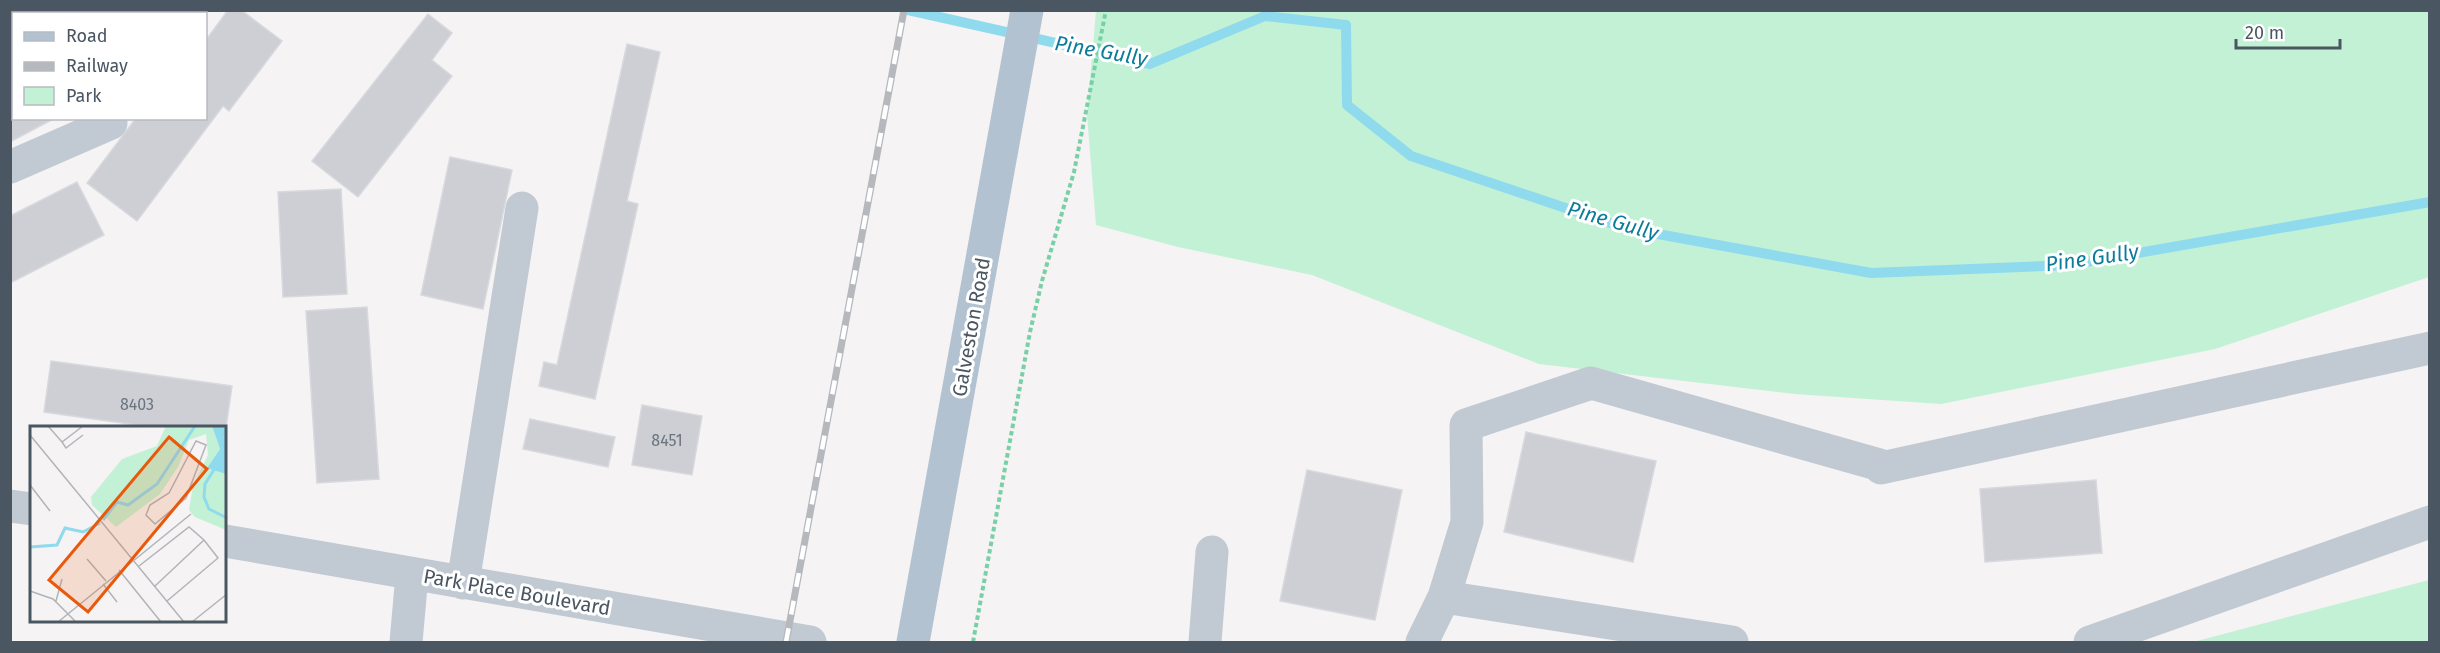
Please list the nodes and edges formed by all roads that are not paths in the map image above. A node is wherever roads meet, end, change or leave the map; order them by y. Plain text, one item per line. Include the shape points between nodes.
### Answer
1 (1027, 10) edge
2 (111, 123) dead end
3 (10, 167) edge
4 (522, 208) dead end
5 (2430, 348) edge
6 (10, 506) edge
7 (30, 509) edge
8 (2430, 522) edge
9 (226, 541) edge
10 (1212, 552) dead end
11 (412, 574) junction
12 (463, 583) junction
13 (1444, 597) junction
14 (677, 631) edge
15 (406, 642) edge
16 (810, 642) edge
17 (913, 642) edge
18 (1204, 642) edge
19 (1422, 642) edge
20 (1732, 642) edge
21 (2090, 642) edge

1 - 17 main road, Galveston Road
2 - 3 street
4 - 12 street
5 - 13 street via 1881,468 1591,383 1466,425 1467,522
6 - 7 street
8 - 21 street
9 - 11 street, Park Place Boulevard
10 - 18 street
11 - 12 street, Park Place Boulevard
11 - 15 street
12 - 14 street, Park Place Boulevard
13 - 19 street
13 - 20 street
14 - 16 street, Park Place Boulevard

